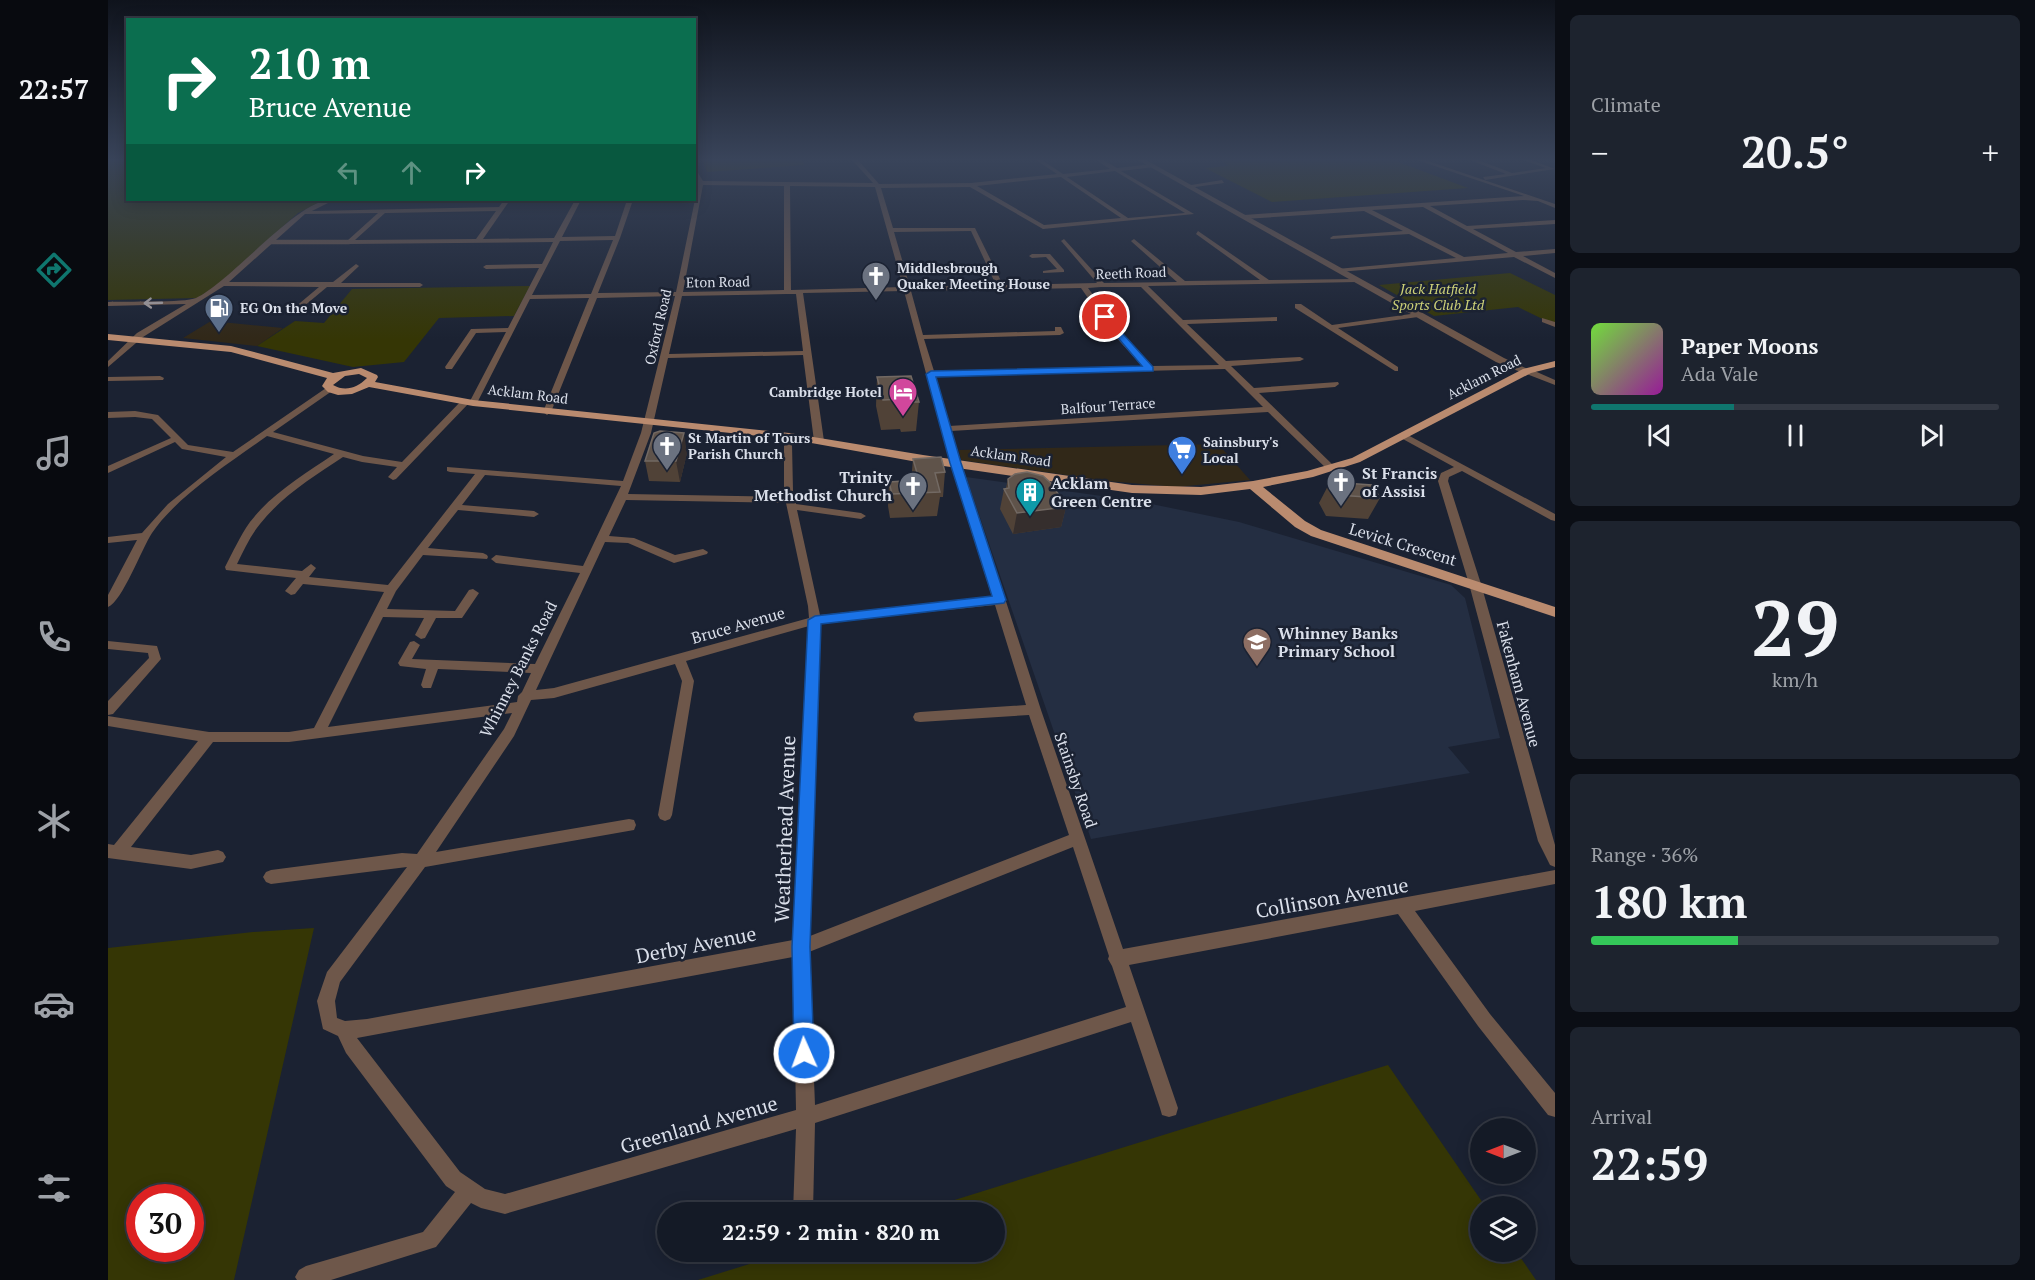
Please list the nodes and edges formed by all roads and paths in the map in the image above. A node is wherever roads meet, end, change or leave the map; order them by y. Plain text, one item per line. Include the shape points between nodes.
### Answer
1 (296, 220) edge
2 (374, 220) edge
3 (493, 220) edge
4 (567, 220) edge
5 (624, 220) edge
6 (692, 220) edge
7 (787, 220) edge
8 (887, 220) edge
9 (1031, 220) edge
10 (1118, 220) edge
11 (1249, 220) edge
12 (1386, 220) edge
13 (1449, 220) edge
14 (1555, 222) edge
15 (1464, 228) junction
16 (890, 230) junction
17 (1409, 232) junction
18 (1198, 233) dead end
19 (618, 238) junction
20 (1333, 238) dead end
21 (557, 239) junction
22 (478, 241) junction
23 (1064, 241) dead end
24 (1134, 241) dead end
25 (271, 242) junction
26 (349, 242) junction
27 (1555, 251) edge
28 (1512, 255) junction
29 (1032, 256) dead end
30 (1462, 259) junction
31 (1082, 261) junction
32 (1064, 262) dead end
33 (1073, 262) dead end
34 (1055, 263) junction
35 (356, 266) dead end
36 (543, 266) junction
37 (486, 267) dead end
38 (1339, 270) junction
39 (1045, 272) dead end
40 (1555, 276) edge
41 (1357, 280) junction
42 (1266, 281) junction
43 (1183, 283) junction
44 (224, 284) junction
45 (325, 285) junction
46 (334, 285) junction
47 (420, 285) dead end
48 (1143, 285) junction
49 (1083, 286) junction
50 (1103, 286) junction
51 (1000, 287) junction
52 (907, 290) junction
53 (788, 293) junction
54 (799, 293) junction
55 (679, 294) junction
56 (594, 296) junction
57 (529, 297) junction
58 (198, 302) junction
59 (108, 304) edge
60 (1298, 306) dead end
61 (297, 309) dead end
62 (1418, 315) junction
63 (1274, 319) dead end
64 (1545, 320) dead end
65 (1180, 322) junction
66 (1555, 325) edge
67 (1331, 327) junction
68 (1058, 329) dead end
69 (512, 330) junction
70 (108, 337) edge
71 (921, 338) junction
72 (136, 340) junction
73 (807, 353) junction
74 (664, 356) junction
75 (1300, 359) dead end
76 (1555, 364) edge
77 (108, 365) edge
78 (1225, 366) junction
79 (449, 367) dead end
80 (1149, 369) junction
81 (1395, 369) dead end
82 (1527, 371) junction
83 (931, 374) junction
84 (334, 377) junction
85 (160, 378) dead end
86 (108, 379) edge
87 (1555, 383) edge
88 (369, 384) junction
89 (1335, 384) dead end
90 (329, 389) junction
91 (1251, 391) junction
92 (345, 392) junction
93 (470, 402) junction
94 (1271, 409) junction
95 (547, 412) junction
96 (108, 415) edge
97 (648, 423) junction
98 (946, 429) junction
99 (267, 433) junction
100 (1404, 436) junction
101 (175, 439) junction
102 (819, 441) junction
103 (786, 449) dead end
104 (342, 453) junction
105 (232, 455) junction
106 (955, 463) junction
107 (405, 465) junction
108 (1331, 468) junction
109 (1461, 468) junction
110 (109, 469) edge
111 (450, 469) dead end
112 (482, 472) junction
113 (393, 477) dead end
114 (1253, 485) junction
115 (625, 491) junction
116 (790, 503) junction
117 (455, 507) junction
118 (534, 514) dead end
119 (861, 516) dead end
120 (1555, 518) edge
121 (146, 536) junction
122 (603, 539) junction
123 (108, 540) edge
124 (421, 551) junction
125 (704, 552) dead end
126 (483, 557) joint
127 (496, 559) joint
128 (587, 570) junction
129 (306, 574) junction
130 (1475, 584) junction
131 (391, 589) junction
132 (291, 591) dead end
133 (473, 593) dead end
134 (999, 600) junction
135 (108, 603) edge
136 (1555, 612) edge
137 (379, 613) junction
138 (433, 613) junction
139 (815, 620) junction
140 (108, 645) edge
141 (679, 659) junction
142 (434, 664) junction
143 (537, 669) junction
144 (427, 685) dead end
145 (522, 702) junction
146 (108, 710) edge
147 (1034, 711) junction
148 (920, 717) dead end
149 (108, 721) edge
150 (318, 734) junction
151 (209, 737) junction
152 (665, 815) dead end
153 (629, 825) dead end
154 (1077, 840) junction
155 (113, 852) edge
156 (218, 857) dead end
157 (1555, 860) edge
158 (421, 861) junction
159 (1555, 877) edge
160 (271, 878) dead end
161 (1403, 907) junction
162 (801, 947) junction
163 (1116, 959) junction
164 (1136, 1012) junction
165 (345, 1030) junction
166 (1169, 1108) dead end
167 (1555, 1108) edge
168 (806, 1117) junction
169 (468, 1191) junction
170 (803, 1202) edge
171 (306, 1277) dead end

1 - 25 street
2 - 26 street
3 - 22 street
4 - 21 street
5 - 19 street
6 - 55 street, Oxford Road
7 - 53 street
8 - 16 street, Stainsby Road
9 - 10 street via 1043,227
11 - 38 street
12 - 17 street
13 - 15 street
14 - 15 street
15 - 28 street
16 - 51 street via 973,229
16 - 52 street, Stainsby Road
17 - 20 street
17 - 30 street
18 - 42 street
19 - 21 street
19 - 56 street
21 - 22 street
21 - 36 street
22 - 26 street
23 - 31 street
24 - 43 street
25 - 26 street
25 - 44 street
27 - 28 street
28 - 30 street
28 - 40 street
29 - 34 street via 1048,255
30 - 38 street
31 - 33 street
31 - 50 street
32 - 34 street
34 - 39 street via 1062,271
35 - 46 street
36 - 37 street
36 - 57 street
38 - 41 street
41 - 42 street, Reeth Road
41 - 62 street
42 - 43 street, Reeth Road
43 - 48 street, Reeth Road
44 - 45 street
44 - 58 street
45 - 46 street
45 - 61 street
46 - 47 street
48 - 50 street, Reeth Road
48 - 65 street
49 - 50 street, Reeth Road
49 - 51 street, Reeth Road
49 - 80 street
51 - 52 street, Reeth Road
52 - 54 street, Eton Road
52 - 71 street, Stainsby Road
53 - 54 street, Eton Road
53 - 55 street, Eton Road
54 - 73 street
55 - 56 street, Eton Road
55 - 74 street, Oxford Road
56 - 57 street, Eton Road
56 - 95 street
57 - 69 street
58 -> 59 street
58 - 72 street
60 - 67 street
62 - 67 street
62 - 82 street
63 - 65 street
64 - 66 street
65 - 78 street
67 - 81 street
68 - 71 street via 1060,333
69 - 79 street via 476,327
69 - 93 street
70 - 72 main road, Acklam Road
71 - 83 street, Stainsby Road
72 - 77 street
72 - 84 main road, Acklam Road via 249,352
73 - 74 street
73 - 102 street
74 - 97 street, Oxford Road
75 - 78 street
76 - 82 main road, Acklam Road
78 - 80 street
78 - 91 street
80 - 83 street
82 - 87 street
82 - 100 main road, Acklam Road
83 - 98 street, Stainsby Road
84 - 88 main road, Acklam Road via 367,372 373,377
84 - 90 main road via 327,383
85 - 86 street
88 - 92 main road, Acklam Road
88 - 93 main road, Acklam Road
89 - 91 street
90 - 92 main road, Acklam Road
90 - 99 street
91 - 94 street
92 - 99 street
93 - 95 main road, Acklam Road
93 - 107 street
94 - 98 street, Balfour Terrace
94 - 108 street
95 - 97 main road, Acklam Road
96 - 101 street via 155,417
97 - 102 main road, Acklam Road
97 - 115 street, Whinney Banks Road
98 - 106 street, Stainsby Road
99 - 104 street
99 - 105 street
100 - 108 main road, Acklam Road
100 - 109 street
101 - 105 street via 185,447
101 - 110 street
102 - 106 main road, Acklam Road
103 - 116 street, Weatherhead Avenue
104 - 107 street
104 - 129 street via 291,488 258,520 230,567
105 - 121 street via 192,487 155,522
106 - 114 main road, Acklam Road via 1132,489 1201,490
106 - 134 street, Stainsby Road
107 - 113 street
108 - 114 main road, Acklam Road
109 - 120 street
109 - 130 street, Fakenham Avenue via 1444,475 1443,481
111 - 112 street
112 - 115 street
112 - 117 street
114 - 130 main road, Levick Crescent via 1316,533
115 - 116 street
115 - 122 street, Whinney Banks Road
116 - 119 street
116 - 139 street, Weatherhead Avenue
117 - 118 street
117 - 124 street
121 - 123 street
121 - 135 street
122 - 125 street via 630,540 674,559
122 - 128 street, Whinney Banks Road
124 - 126 street
124 - 131 street
126 - 127 street
127 - 128 street
128 - 143 street, Whinney Banks Road
129 - 131 street
129 - 132 street
130 - 136 main road, Levick Crescent
130 - 157 street, Fakenham Avenue via 1545,841
131 - 137 street
133 - 138 street via 458,615
134 - 139 street, Bruce Avenue
134 - 147 street, Stainsby Road
137 - 138 street
137 - 150 street
138 - 142 street via 404,663
139 - 141 street, Bruce Avenue
139 - 162 street, Weatherhead Avenue
140 - 146 street via 153,649 155,659
141 - 145 street, Bruce Avenue
141 - 152 street via 688,681
142 - 143 street
142 - 144 street
143 - 145 street, Whinney Banks Road
145 - 150 street, Bruce Avenue
145 - 158 street, Whinney Banks Road via 509,732
147 - 148 street
147 - 154 street, Stainsby Road
149 - 151 street, Bruce Avenue
150 - 151 street, Bruce Avenue
151 - 155 street
153 - 158 street
154 - 162 street, Derby Avenue
154 - 163 street, Stainsby Road
155 - 156 street via 191,862
158 - 160 street via 402,860
158 - 165 street, Whinney Banks Road via 333,978 326,1001 329,1023
159 - 161 street, Collinson Avenue
161 - 163 street, Collinson Avenue
161 - 167 street via 1484,1020
162 - 165 street, Derby Avenue
162 - 168 street, Weatherhead Avenue
163 - 164 street, Stainsby Road
164 - 166 street, Stainsby Road
164 - 168 street, Greenland Avenue
165 - 169 street, Greenland Avenue via 352,1047 453,1179
168 - 169 street, Greenland Avenue via 505,1204
168 - 170 street, Weatherhead Avenue
169 - 171 street via 429,1240

